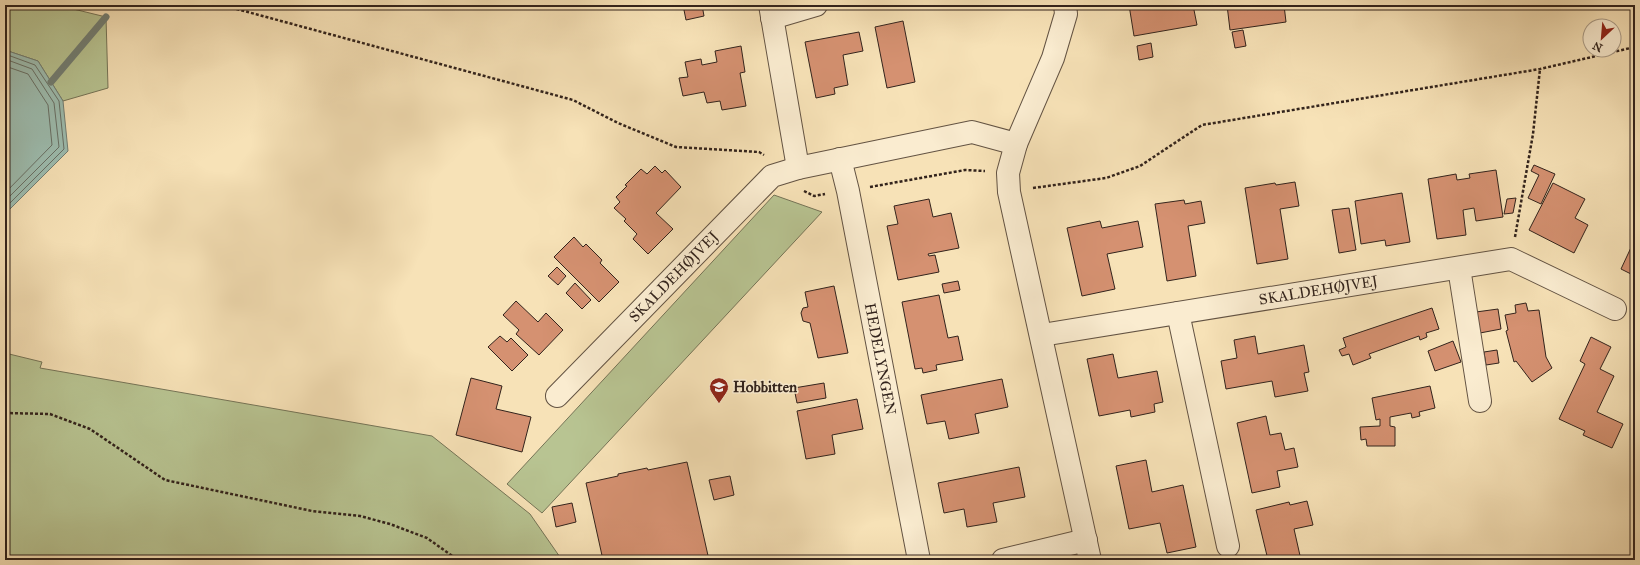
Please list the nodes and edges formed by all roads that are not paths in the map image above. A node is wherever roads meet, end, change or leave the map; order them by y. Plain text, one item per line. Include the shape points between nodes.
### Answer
1 (816, 5) edge
2 (1065, 5) edge
3 (771, 12) edge
4 (1016, 144) junction
5 (840, 159) junction
6 (787, 172) junction
7 (1459, 268) junction
8 (1615, 309) dead end
9 (1178, 313) junction
10 (1042, 335) junction
11 (557, 396) dead end
12 (1480, 401) dead end
13 (1228, 546) dead end
14 (1088, 550) edge
15 (919, 560) edge
16 (1003, 560) edge

1 - 3 street
2 - 4 street via 1066,14 1053,58
3 - 6 street
4 - 5 street via 972,132
4 - 10 street via 1008,173 1009,192
5 - 6 street
5 - 15 street, HEDELYNGEN
6 - 11 street, SKALDEHØJVEJ
7 - 8 street, SKALDEHØJVEJ via 1510,259
7 - 9 street, SKALDEHØJVEJ
7 - 12 street
9 - 10 street, SKALDEHØJVEJ
9 - 13 street
10 - 14 street
14 - 16 street

